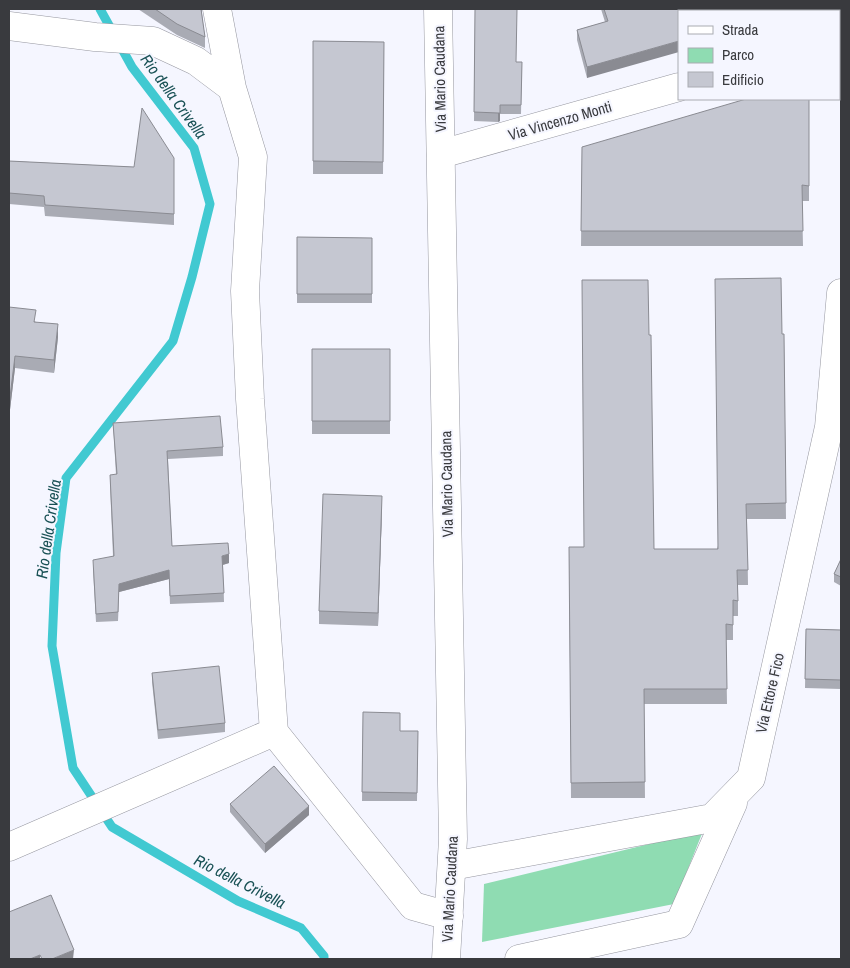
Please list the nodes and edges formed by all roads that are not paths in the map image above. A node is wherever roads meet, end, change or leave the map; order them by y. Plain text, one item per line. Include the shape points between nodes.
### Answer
1 (217, 9) edge
2 (438, 9) edge
3 (9, 26) edge
4 (678, 87) edge
5 (232, 88) junction
6 (442, 154) junction
7 (841, 293) edge
8 (274, 732) junction
9 (740, 789) junction
10 (9, 846) edge
11 (452, 866) junction
12 (449, 916) junction
13 (446, 959) edge
14 (519, 959) edge

1 - 5 street
2 - 6 street, Via Mario Caudana
3 - 5 street via 153,41 196,61
4 - 6 street, Via Vincenzo Monti
5 - 8 street via 253,157 245,291
6 - 11 street, Via Mario Caudana
7 - 9 street, Via Ettore Fico via 829,427 751,778
8 - 10 street
8 - 12 street via 413,906
9 - 11 street, Via Ettore Fico via 712,818
9 - 14 street via 679,924
11 - 12 street, Via Mario Caudana
12 - 13 street, Via Mario Caudana

